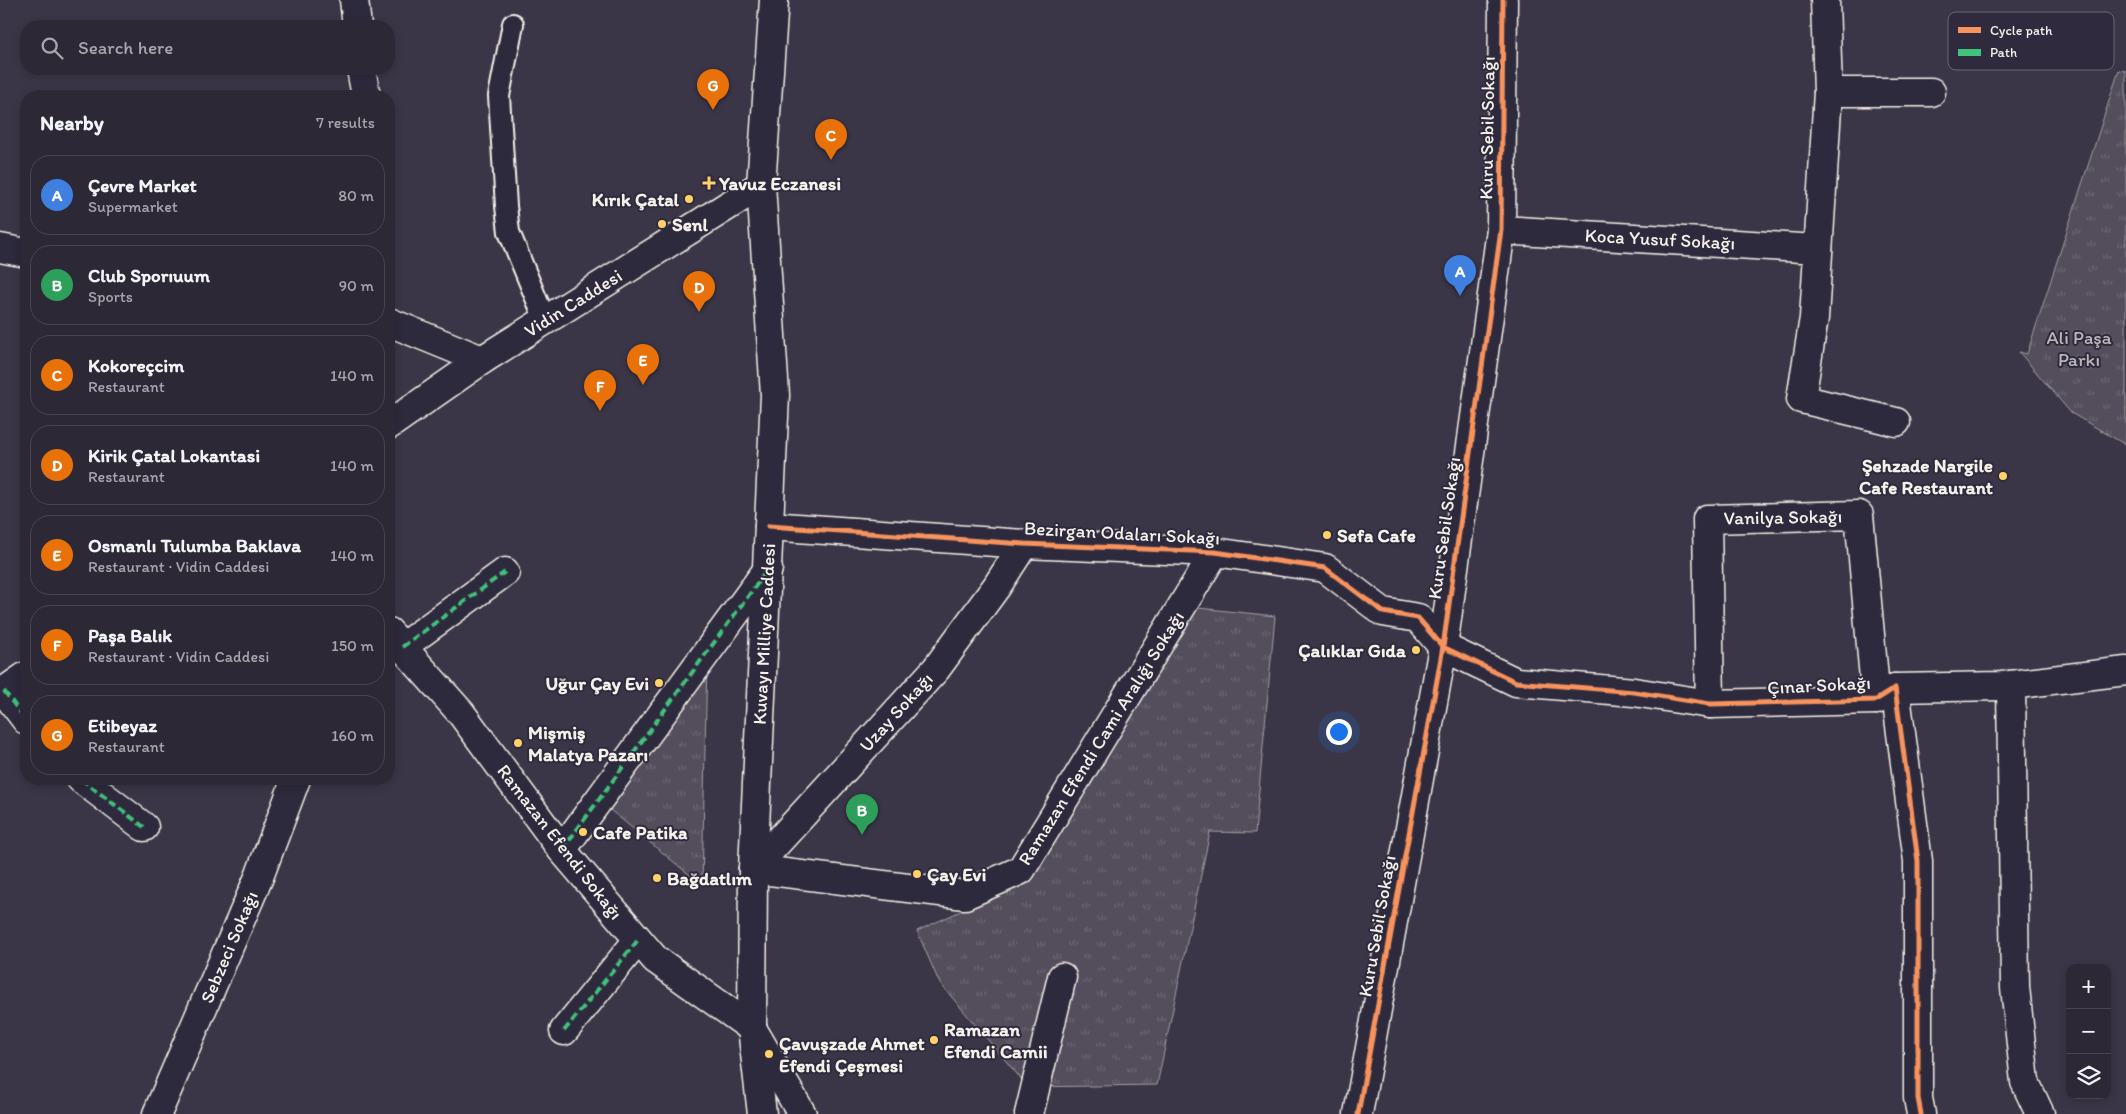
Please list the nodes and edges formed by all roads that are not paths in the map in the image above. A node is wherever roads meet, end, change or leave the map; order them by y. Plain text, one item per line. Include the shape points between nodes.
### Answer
1 (354, 0) edge
2 (774, 0) edge
3 (1504, 0) edge
4 (1825, 0) edge
5 (356, 20) edge
6 (513, 24) dead end
7 (362, 75) edge
8 (365, 90) edge
9 (1828, 92) junction
10 (1931, 92) dead end
11 (761, 185) junction
12 (1501, 230) junction
13 (0, 248) edge
14 (1818, 249) junction
15 (20, 252) edge
16 (546, 320) junction
17 (395, 324) edge
18 (482, 360) junction
19 (395, 421) edge
20 (1896, 422) dead end
21 (770, 526) junction
22 (1024, 544) junction
23 (1215, 552) junction
24 (768, 569) junction
25 (505, 572) dead end
26 (395, 640) edge
27 (1443, 647) junction
28 (2126, 670) edge
29 (20, 680) edge
30 (2011, 685) junction
31 (2, 693) edge
32 (1886, 694) junction
33 (1710, 704) junction
34 (20, 713) edge
35 (89, 785) edge
36 (294, 785) edge
37 (144, 827) dead end
38 (562, 850) junction
39 (753, 868) junction
40 (638, 940) junction
41 (1062, 977) dead end
42 (752, 1028) junction
43 (564, 1031) dead end
44 (157, 1114) edge
45 (762, 1114) edge
46 (802, 1114) edge
47 (1029, 1114) edge
48 (1358, 1114) edge
49 (1921, 1114) edge
50 (2040, 1114) edge

1 - 5 street
2 - 11 street, Kuvayı Milliye Caddesi
3 - 12 street, Kuru Sebil Sokağı
4 - 9 street
6 - 16 lane via 499,96 506,206 509,232
7 - 8 street
9 - 10 street
9 - 14 street
11 - 16 street, Vidin Caddesi
11 - 21 street, Kuvayı Milliye Caddesi via 775,395
12 - 14 street, Koca Yusuf Sokağı
12 - 27 street, Kuru Sebil Sokağı
13 - 15 street
14 - 20 street via 1814,318 1801,399
16 - 18 street, Vidin Caddesi
17 - 18 street
18 - 19 street, Vidin Caddesi
21 - 22 street, Bezirgan Odaları Sokağı
21 - 24 street, Kuvayı Milliye Caddesi
22 - 23 street, Bezirgan Odaları Sokağı
22 - 39 street, Uzay Sokağı via 936,669
23 - 27 street, Bezirgan Odaları Sokağı via 1325,568 1383,612 1418,618
23 - 39 street, Ramazan Efendi Cami Aralığı Sokağı via 1021,870 965,894
24 - 38 street
24 - 39 street, Kuvayı Milliye Caddesi
25 - 26 street
26 - 38 street, Ramazan Efendi Sokağı via 461,713
27 - 33 street, Çınar Sokağı via 1516,682 1634,692
27 - 48 street, Kuru Sebil Sokağı
28 - 30 street
29 - 31 street
30 - 32 street
30 - 50 street via 2016,987 2025,1082
31 - 34 street
32 - 33 street, Çınar Sokağı
32 - 33 street, Vanilya Sokağı via 1859,515 1707,519
32 - 49 street, Çınar Sokağı via 1918,861 1918,1098
35 - 37 street
36 - 44 street, Sebzeci Sokağı via 259,877
38 - 40 street, Ramazan Efendi Sokağı
39 - 42 street, Kuvayı Milliye Caddesi
40 - 42 street, Ramazan Efendi Sokağı via 655,959
40 - 43 street
41 - 47 street
42 - 45 street, Kuvayı Milliye Caddesi
42 - 46 street

